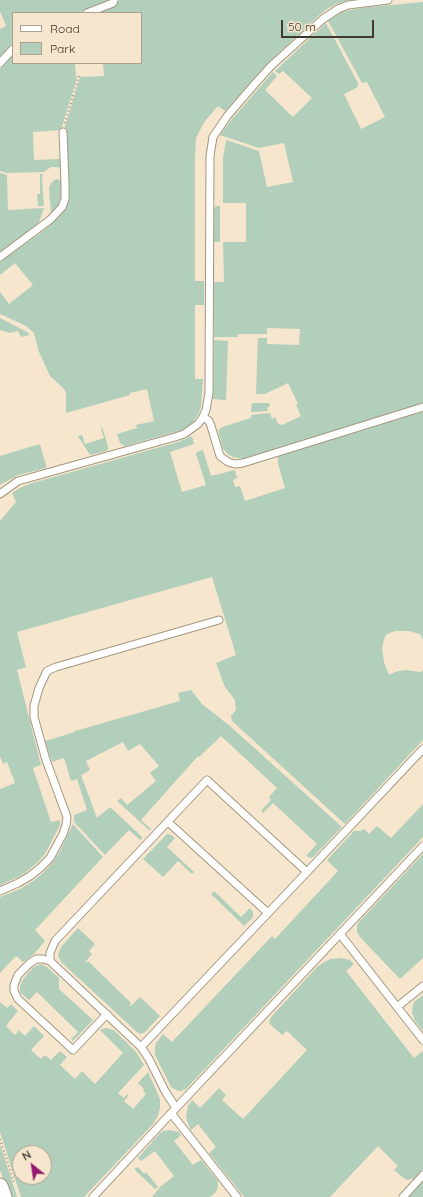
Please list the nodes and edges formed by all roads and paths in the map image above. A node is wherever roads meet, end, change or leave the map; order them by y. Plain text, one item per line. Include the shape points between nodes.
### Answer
1 (114, 0) edge
2 (388, 0) edge
3 (90, 12) edge
4 (12, 50) edge
5 (0, 63) edge
6 (79, 76) dead end
7 (63, 132) joint
8 (0, 257) edge
9 (423, 406) edge
10 (203, 417) junction
11 (0, 494) edge
12 (219, 620) dead end
13 (423, 749) edge
14 (168, 822) junction
15 (423, 846) edge
16 (307, 872) junction
17 (0, 890) edge
18 (268, 913) junction
19 (340, 934) junction
20 (50, 961) junction
21 (423, 986) edge
22 (397, 1007) junction
23 (107, 1014) junction
24 (423, 1040) edge
25 (141, 1047) junction
26 (174, 1110) junction
27 (0, 1138) edge
28 (423, 1175) edge
29 (7, 1184) edge
30 (4, 1197) edge
31 (93, 1197) edge
32 (237, 1197) edge
33 (402, 1197) edge

1 - 3 lane via 113,3
2 - 10 lane via 348,5 323,19 271,66 228,114 212,137 209,393
4 - 5 lane
6 - 7 path
7 - 8 lane via 66,183 62,207 40,228
9 - 10 lane via 243,464 228,462 220,456 209,422
10 - 11 lane via 184,434 18,481
12 - 17 lane via 48,671 39,688 34,717 46,760 67,817 66,825 50,858 40,868 18,883
13 - 16 lane
14 - 16 lane via 207,780
14 - 18 lane
14 - 20 lane via 55,941
15 - 19 lane
16 - 18 lane
18 - 25 lane
19 - 22 lane
19 - 26 lane
20 - 23 lane
20 - 23 lane via 36,959 18,975 14,985 18,999 73,1050
21 - 22 lane
22 - 24 lane
23 - 25 lane
25 - 26 lane
26 - 31 lane
26 - 32 lane
27 - 29 path
28 - 33 lane
29 - 30 street

